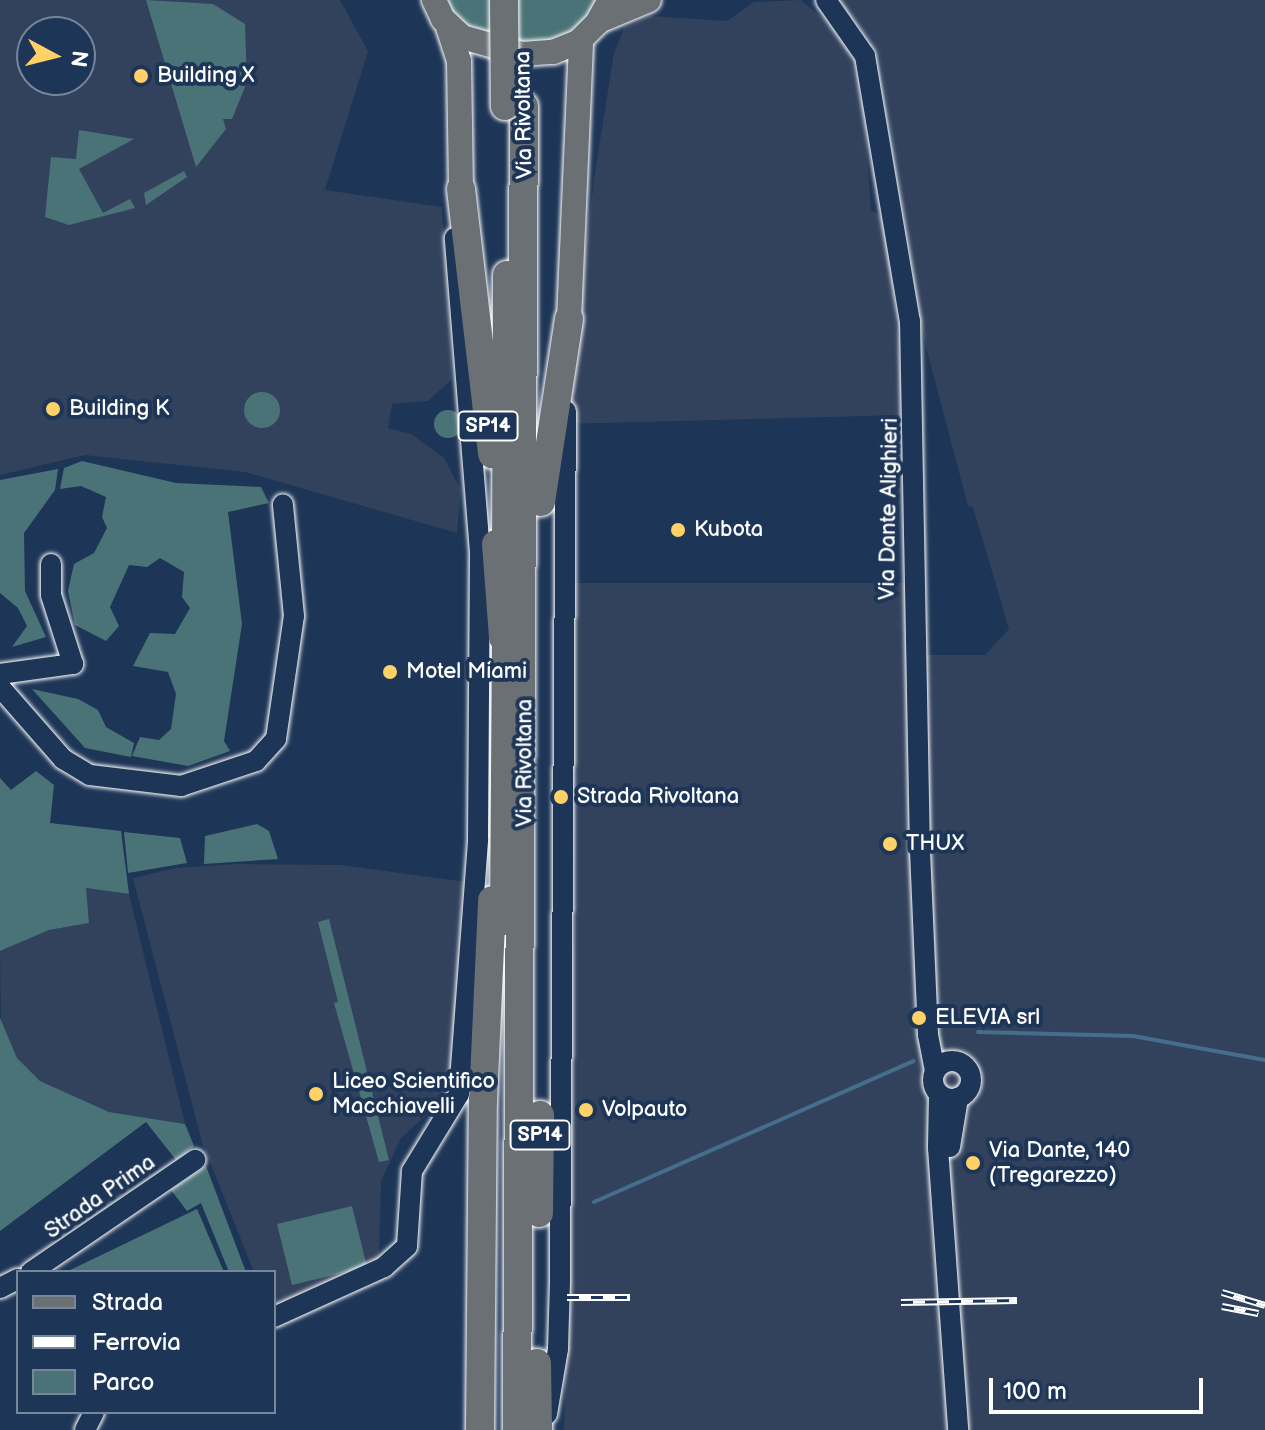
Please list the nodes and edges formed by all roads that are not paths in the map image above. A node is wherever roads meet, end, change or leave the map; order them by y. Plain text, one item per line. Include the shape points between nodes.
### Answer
1 (504, 0) edge
2 (523, 0) edge
3 (649, 0) edge
4 (826, 0) edge
5 (436, 10) edge
6 (604, 10) edge
7 (581, 39) junction
8 (515, 106) junction
9 (461, 189) junction
10 (569, 319) junction
11 (283, 505) dead end
12 (51, 564) dead end
13 (506, 664) junction
14 (0, 674) edge
15 (0, 687) edge
16 (525, 778) junction
17 (505, 801) junction
18 (524, 842) junction
19 (943, 1066) junction
20 (949, 1096) junction
21 (195, 1160) dead end
22 (34, 1270) edge
23 (276, 1316) edge
24 (964, 1406) junction
25 (480, 1430) edge
26 (498, 1430) edge
27 (517, 1430) edge
28 (541, 1430) edge
29 (958, 1430) edge
30 (972, 1430) edge

1 - 8 highway, Via Rivoltana / SP14, bridge
2 - 8 highway, Via Rivoltana / SP14
3 - 6 main road
4 - 19 street, Via Dante Alighieri via 856,38 871,76 910,321 928,1035
5 - 7 main road via 474,43 514,54 553,52
5 - 9 main road via 459,61
6 - 7 main road
7 - 10 main road
8 - 13 highway, Via Rivoltana / SP14
8 - 16 highway, Via Rivoltana / SP14
9 - 13 highway, SP14 via 495,484 496,575
9 - 23 street via 454,231 456,284 480,552 478,839 459,1094 412,1171 407,1246 384,1267
10 - 16 highway, SP14 via 539,516
10 - 28 street via 561,706 560,1282 558,1349
11 - 15 street via 294,616 276,739 256,761 181,786 90,775 63,759
12 - 14 street via 51,595 73,664
13 - 17 highway, Via Rivoltana / SP14
16 - 18 highway, Via Rivoltana / SP14
17 - 25 highway, SP14 via 494,863 484,1085
17 - 26 highway, Via Rivoltana / SP14
18 - 27 highway, Via Rivoltana / SP14
18 - 28 highway, SP14 via 537,904
19 - 20 street via 933,1083
19 - 20 street via 964,1065 971,1078 968,1090
20 - 24 street via 938,1148
21 - 22 street, Strada Prima
24 - 29 street
24 - 30 street

